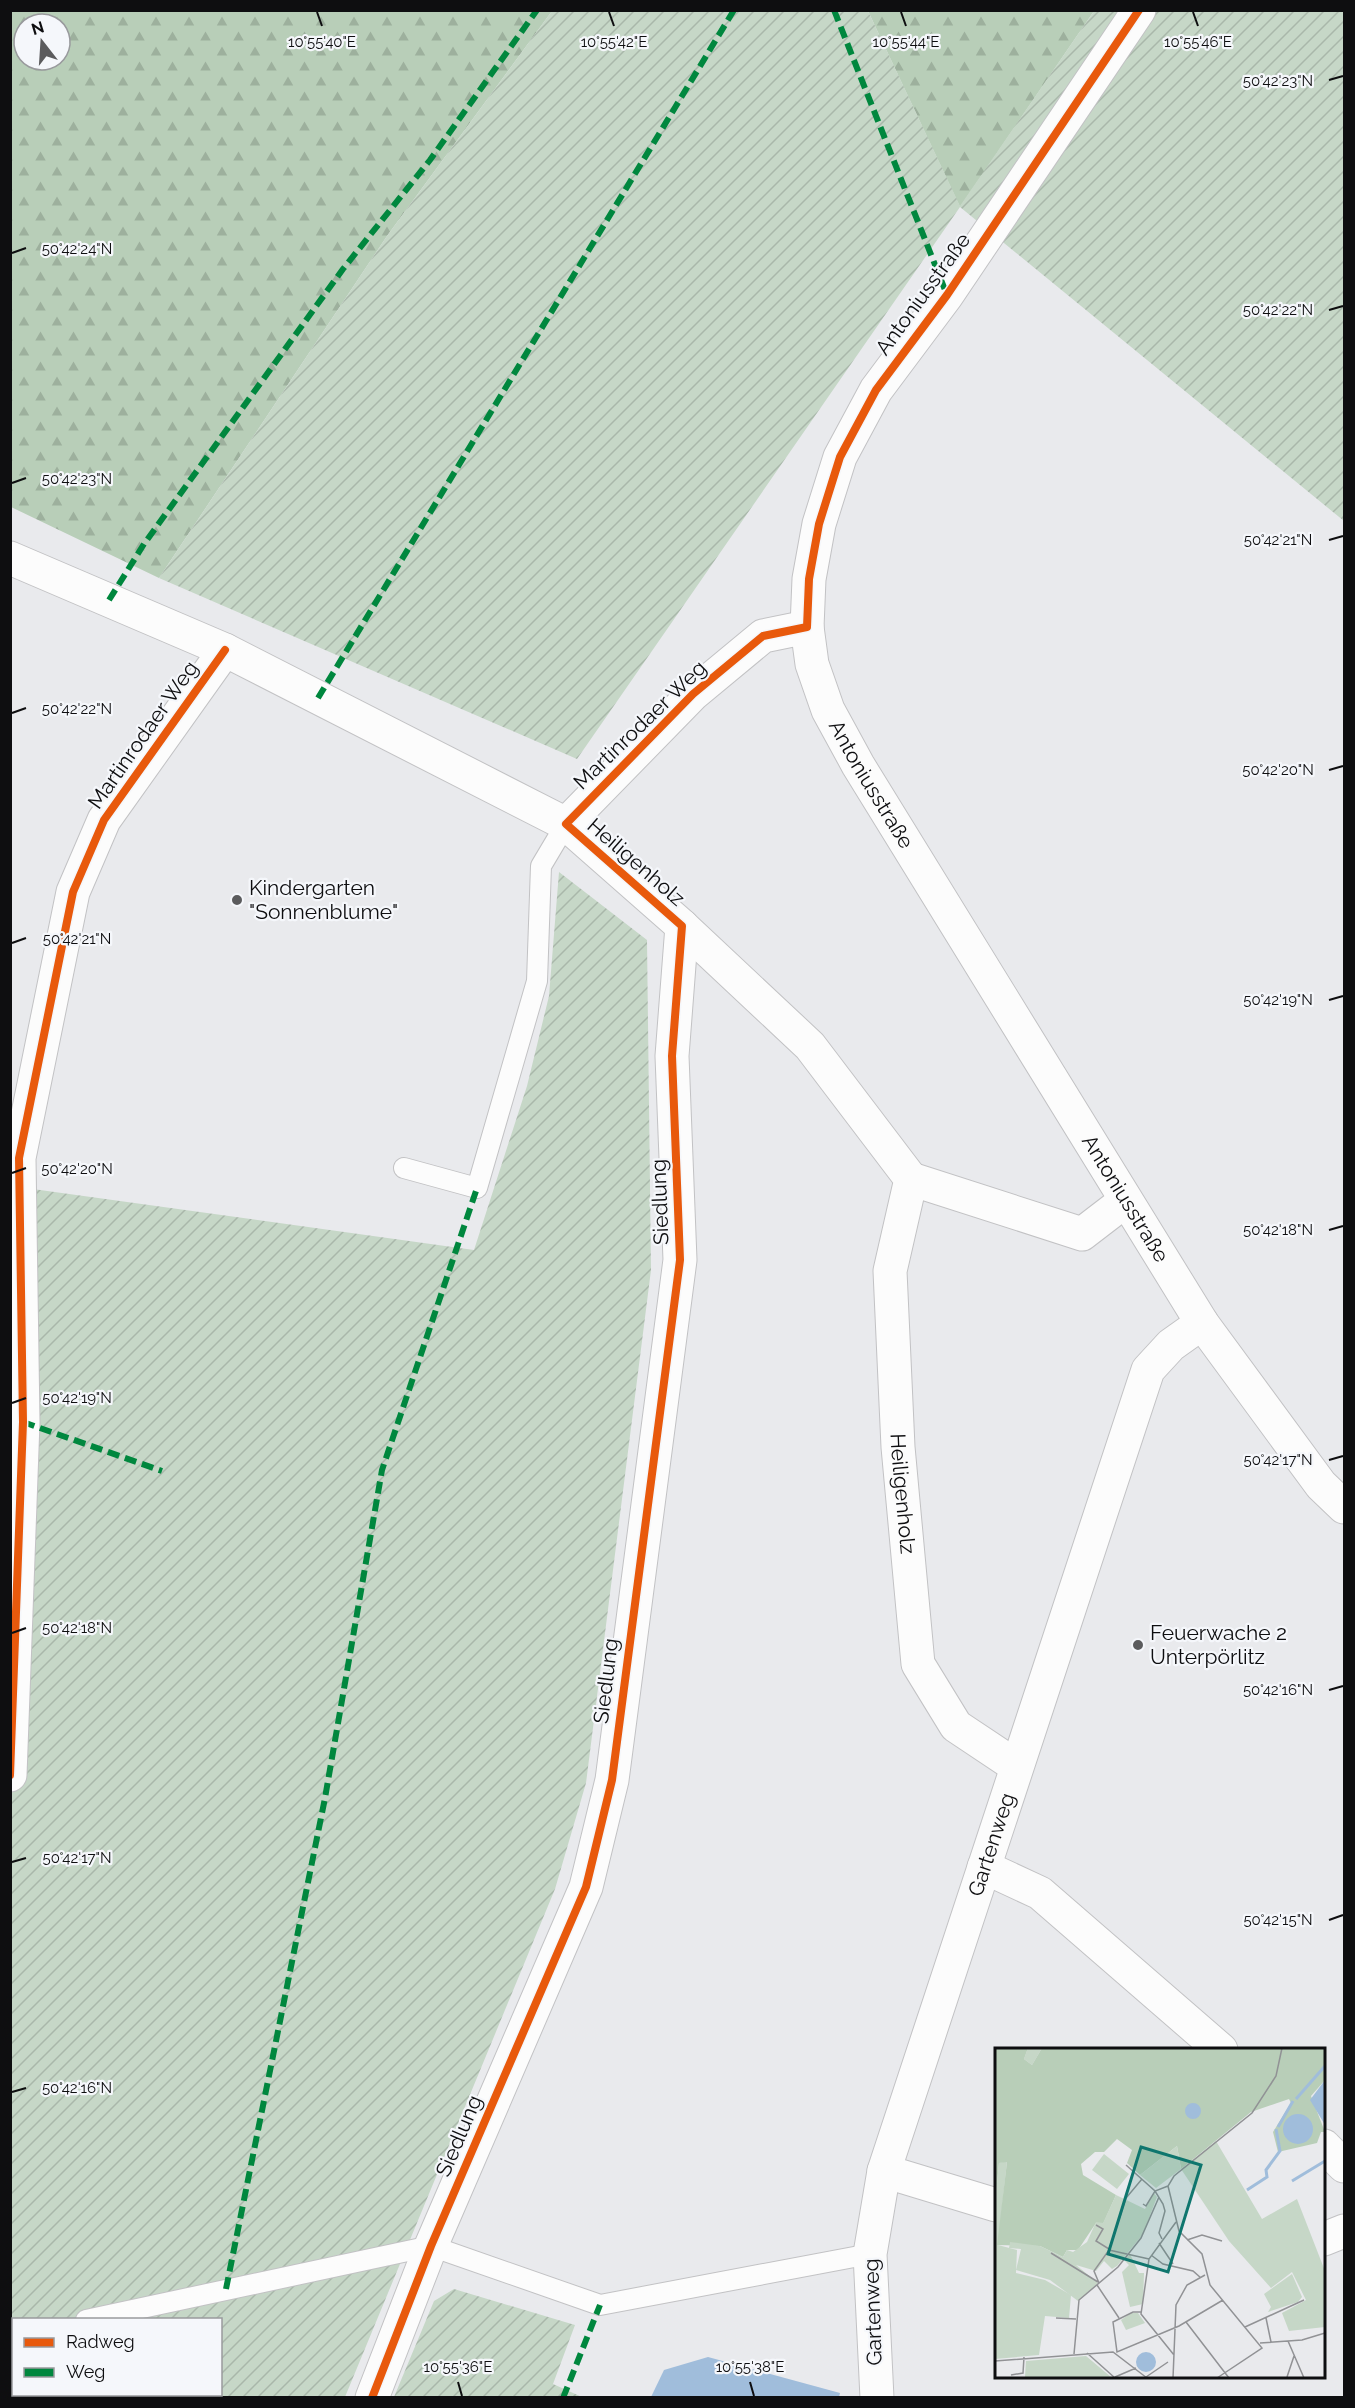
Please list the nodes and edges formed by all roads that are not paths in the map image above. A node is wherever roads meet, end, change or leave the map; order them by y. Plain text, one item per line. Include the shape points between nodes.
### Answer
1 (1139, 10) edge
2 (10, 558) edge
3 (807, 627) junction
4 (225, 650) junction
5 (566, 824) junction
6 (682, 926) junction
7 (404, 1168) dead end
8 (911, 1179) junction
9 (1125, 1201) junction
10 (1202, 1323) junction
11 (1344, 1507) edge
12 (1016, 1766) junction
13 (10, 1774) edge
14 (984, 1867) junction
15 (1220, 2048) edge
16 (1325, 2148) edge
17 (1344, 2166) edge
18 (884, 2171) junction
19 (995, 2205) edge
20 (1344, 2231) edge
21 (1325, 2238) edge
22 (431, 2246) junction
23 (870, 2254) junction
24 (91, 2318) edge
25 (372, 2397) edge
26 (877, 2397) edge

1 - 3 street, Antoniusstraße via 947,295 876,390 840,457 819,524 809,579
2 - 4 street, Martinrodaer Weg
3 - 5 street, Martinrodaer Weg via 763,636 693,694
3 - 9 street, Antoniusstraße via 812,664 828,710 858,765
4 - 5 street, Martinrodaer Weg
4 - 13 street, Martinrodaer Weg via 104,820 73,892 19,1158 23,1422
5 - 6 street, Heiligenholz
5 - 7 lane, Martinrodaer Weg via 541,866 537,981 477,1188
6 - 8 street, Heiligenholz via 810,1046
6 - 22 street, Siedlung via 672,1056 680,1260 612,1779 586,1887
8 - 9 street via 1082,1234
8 - 12 street, Heiligenholz via 890,1271 898,1447 918,1664 956,1726
9 - 10 street, Antoniusstraße
10 - 11 street, Antoniusstraße via 1321,1485
10 - 12 street, Gartenweg via 1171,1345 1148,1370
12 - 14 street, Gartenweg
14 - 15 street via 1040,1893
14 - 18 street, Gartenweg
16 - 17 street
18 - 19 street
18 - 23 street, Gartenweg
20 - 21 street
22 - 23 lane via 600,2306
22 - 24 lane
22 - 25 street, Siedlung
23 - 26 street, Gartenweg

